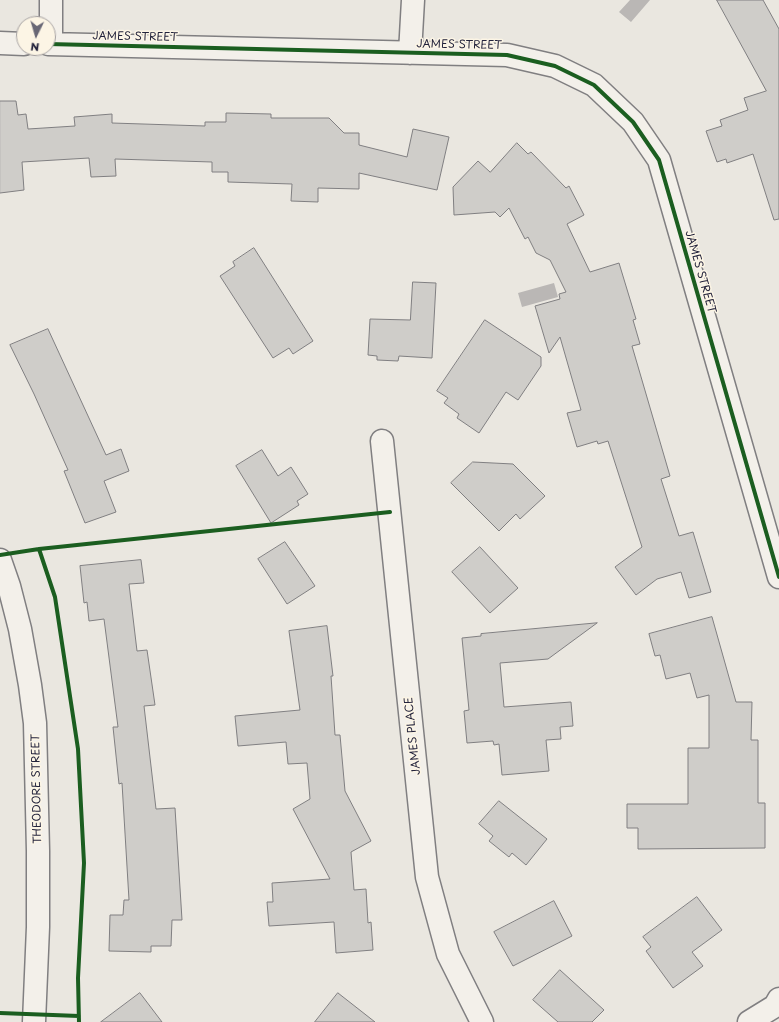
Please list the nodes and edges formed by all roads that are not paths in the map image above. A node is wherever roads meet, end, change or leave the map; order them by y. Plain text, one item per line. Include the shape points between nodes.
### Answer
1 (51, 0) edge
2 (413, 0) edge
3 (51, 16) edge
4 (0, 43) edge
5 (16, 44) edge
6 (56, 44) edge
7 (410, 52) junction
8 (382, 441) dead end
9 (0, 560) edge
10 (779, 577) edge
11 (779, 999) edge
12 (34, 1022) edge
13 (482, 1022) edge
14 (750, 1022) edge

1 - 3 street
2 - 7 street
4 - 5 street
6 - 7 street, JAMES STREET
7 - 10 street, JAMES STREET via 507,55 555,66 594,85 632,122 658,160
8 - 13 street, JAMES PLACE via 427,877 448,954
9 - 12 street, THEODORE STREET via 20,629 35,723 38,927
11 - 14 street via 775,1006

